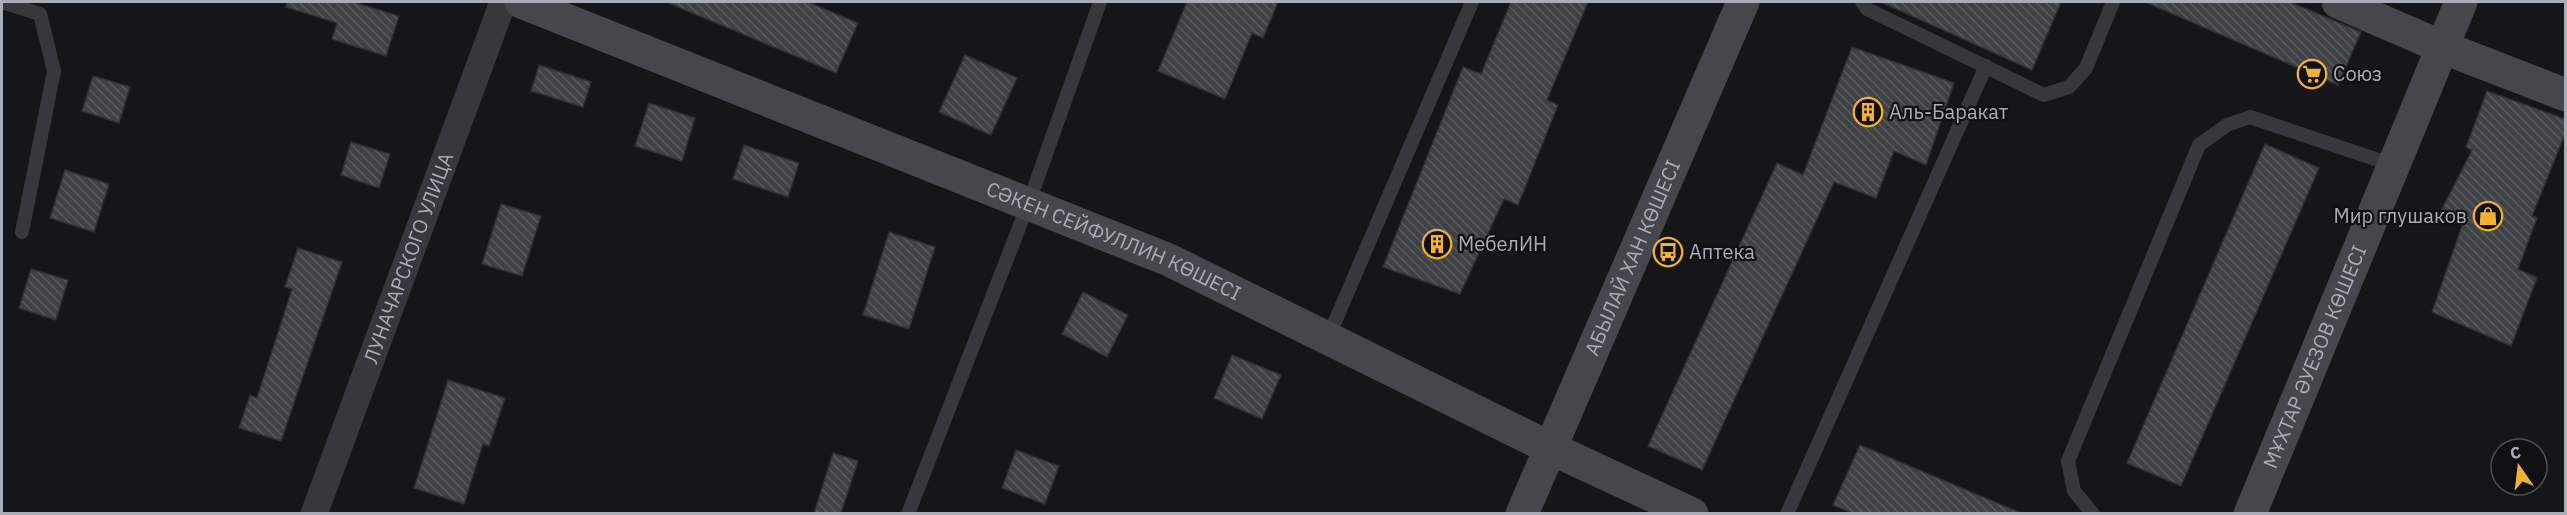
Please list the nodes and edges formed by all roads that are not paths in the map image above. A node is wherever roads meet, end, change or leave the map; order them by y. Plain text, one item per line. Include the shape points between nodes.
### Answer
1 (2, 2) edge
2 (503, 2) edge
3 (521, 2) edge
4 (1100, 2) edge
5 (1472, 2) edge
6 (1743, 2) edge
7 (1862, 2) edge
8 (2113, 2) edge
9 (2338, 2) edge
10 (2461, 2) edge
11 (2442, 47) junction
12 (1986, 66) junction
13 (2565, 95) edge
14 (2393, 165) junction
15 (1029, 202) junction
16 (22, 232) dead end
17 (1328, 338) junction
18 (1550, 448) junction
19 (314, 513) edge
20 (908, 513) edge
21 (1522, 513) edge
22 (1692, 513) edge
23 (1787, 513) edge
24 (2093, 513) edge
25 (2250, 513) edge

1 - 16 lane via 40,14 54,71
2 - 19 street, ЛУНАЧАРСКОГО УЛИЦА
3 - 15 street, СӘКЕН СЕЙФУЛЛИН КӨШЕСІ
4 - 15 lane
5 - 17 lane
6 - 18 street, АБЫЛАЙ ХАН КӨШЕСІ
7 - 12 lane via 1867,9
8 - 12 lane via 2086,68 2069,87 2044,95
9 - 11 street
10 - 11 street, МҰХТАР ӘУЕЗОВ КӨШЕСІ
11 - 13 street
11 - 14 street, МҰХТАР ӘУЕЗОВ КӨШЕСІ
12 - 23 lane
14 - 24 lane via 2250,117 2227,125 2199,145 2068,461 2074,491
14 - 25 street, МҰХТАР ӘУЕЗОВ КӨШЕСІ
15 - 17 street, СӘКЕН СЕЙФУЛЛИН КӨШЕСІ via 1169,260
15 - 20 lane
17 - 18 street, СӘКЕН СЕЙФУЛЛИН КӨШЕСІ
18 - 21 street, АБЫЛАЙ ХАН КӨШЕСІ
18 - 22 street, СӘКЕН СЕЙФУЛЛИН КӨШЕСІ

